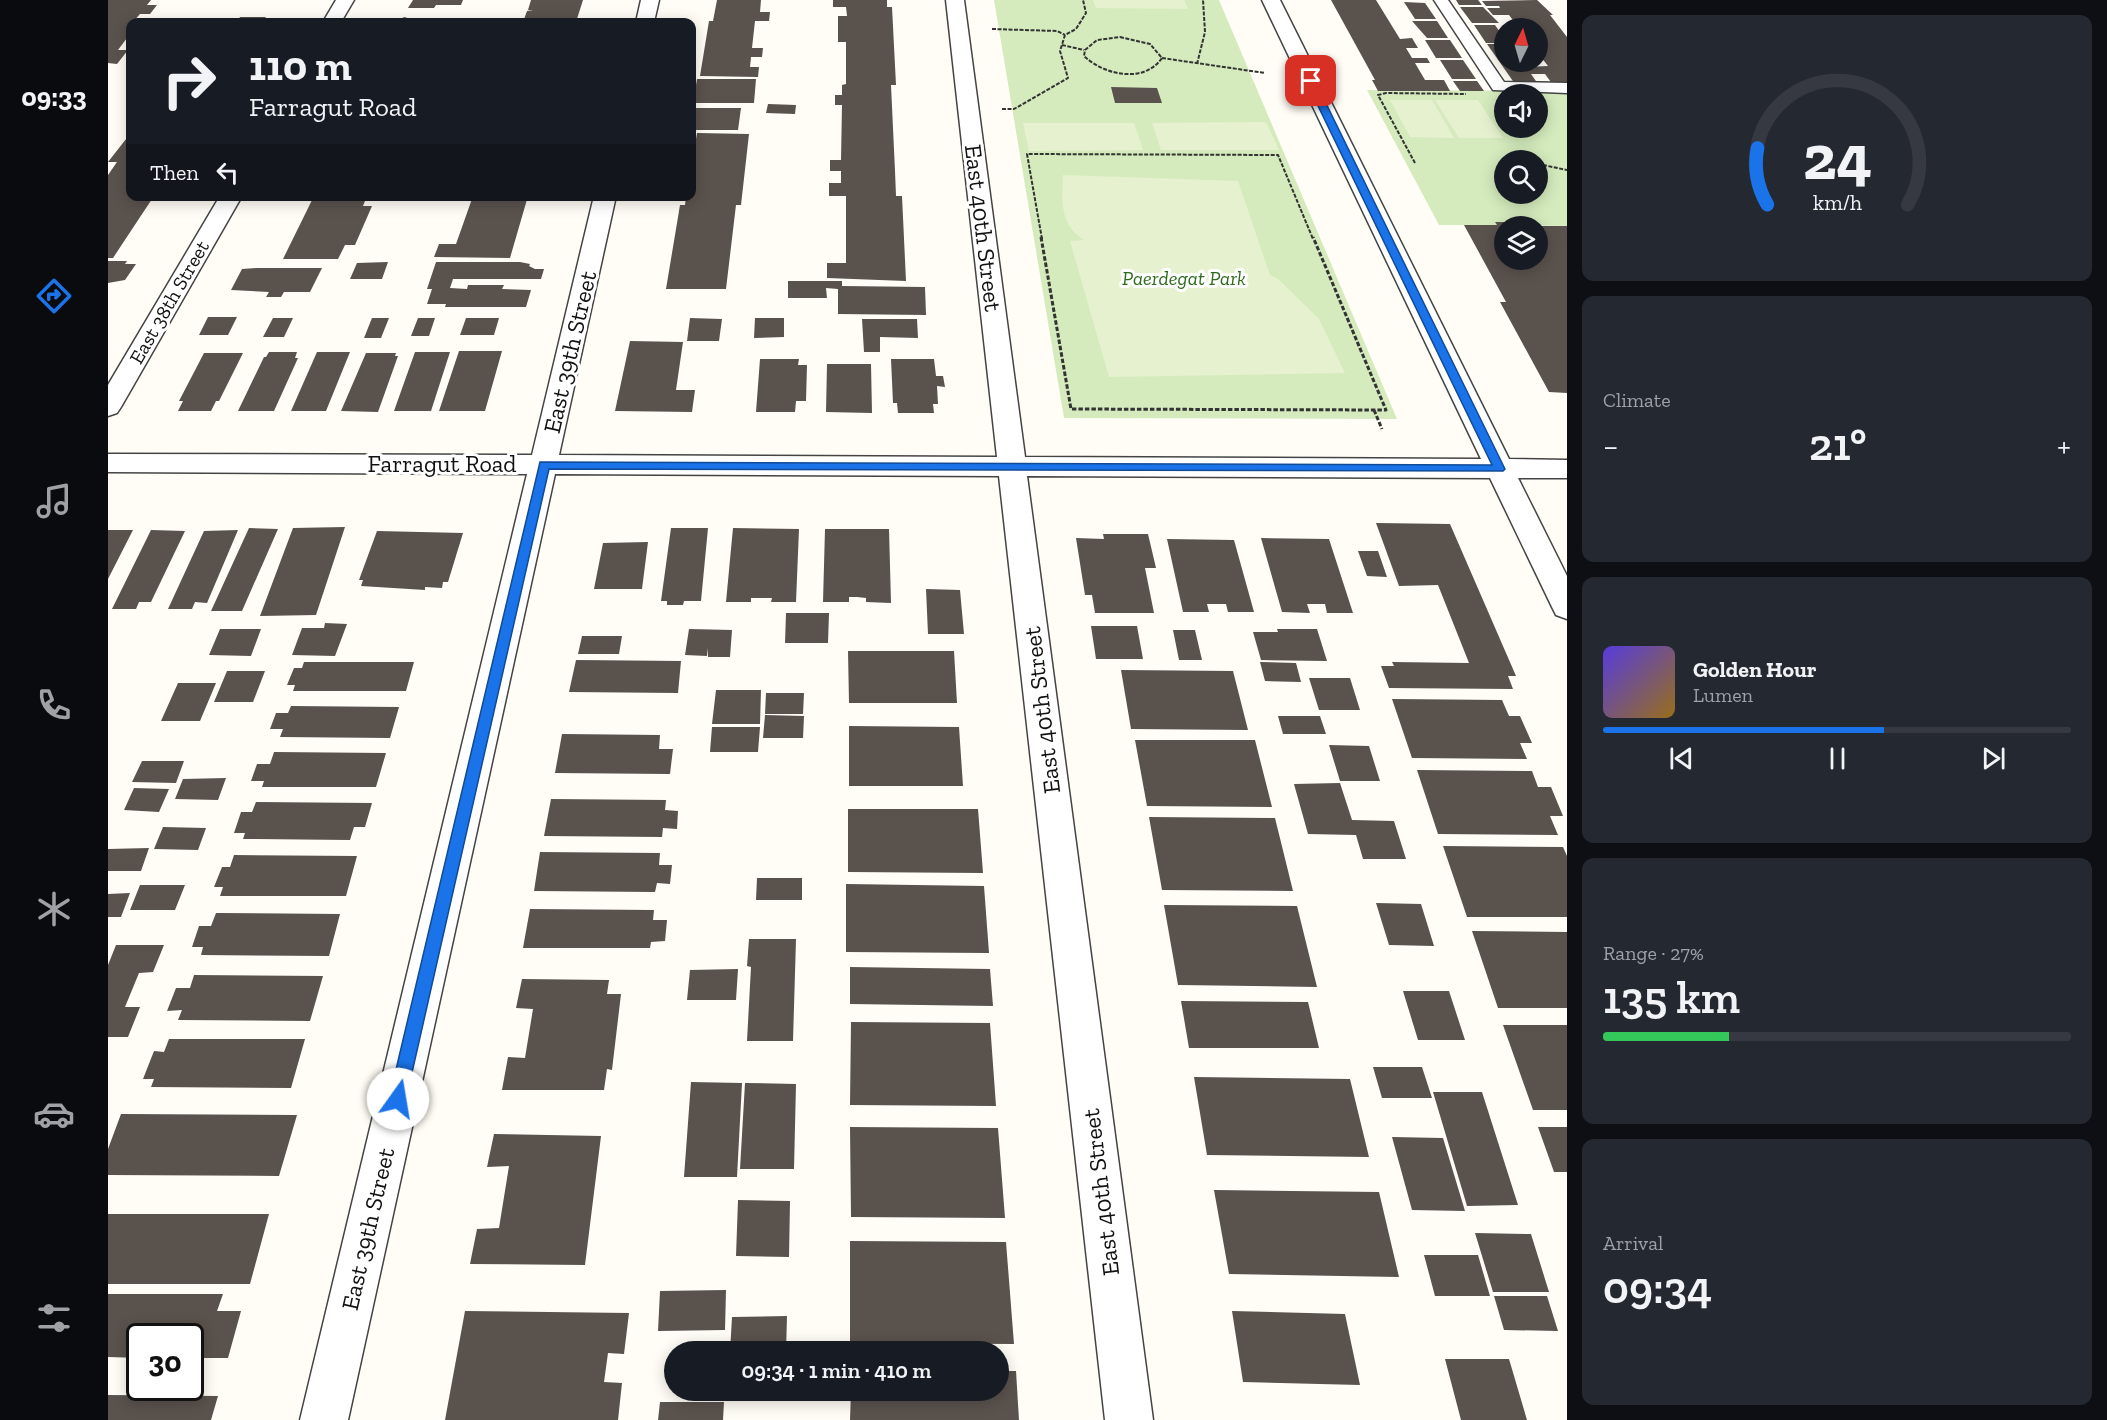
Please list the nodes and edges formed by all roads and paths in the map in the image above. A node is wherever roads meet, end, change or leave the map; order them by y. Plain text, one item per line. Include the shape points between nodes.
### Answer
1 (345, 0) edge
2 (650, 0) edge
3 (955, 0) edge
4 (1083, 0) edge
5 (1203, 0) edge
6 (1271, 0) edge
7 (1441, 0) edge
8 (334, 18) edge
9 (646, 18) edge
10 (986, 29) dead end
11 (1065, 35) junction
12 (1062, 45) junction
13 (1084, 50) junction
14 (1162, 58) junction
15 (1197, 64) junction
16 (1265, 73) dead end
17 (1567, 88) edge
18 (1469, 95) dead end
19 (998, 110) dead end
20 (1415, 163) dead end
21 (1548, 166) edge
22 (1567, 170) edge
23 (228, 201) edge
24 (604, 201) edge
25 (108, 407) edge
26 (1374, 410) junction
27 (1382, 429) dead end
28 (108, 463) edge
29 (544, 465) junction
30 (1012, 466) junction
31 (1499, 469) junction
32 (1567, 469) edge
33 (1567, 607) edge
34 (324, 1420) edge
35 (1129, 1420) edge

1 - 8 street
2 - 9 street
3 - 30 street, East 40th Street
4 - 11 path via 1086,13 1076,29
5 - 15 path via 1207,17
6 - 31 street
7 - 17 lane via 1499,87
10 - 11 path via 1057,31
11 - 12 path
12 - 13 path
12 - 19 path via 1060,51 1068,78 1014,109
13 - 14 path via 1097,40 1120,37 1145,42
13 - 14 path via 1084,56 1096,67 1119,73 1144,72
14 - 15 path
15 - 16 path
18 - 20 path via 1378,95
21 - 22 path
23 - 25 street, East 38th Street
24 - 29 street, East 39th Street
26 - 26 path via 1071,409 1027,154 1278,155 1386,410
26 - 27 path
28 - 29 street, Farragut Road
29 - 30 street, Farragut Road
29 - 34 street, East 39th Street
30 - 31 street, Farragut Road
30 - 35 street, East 40th Street
31 - 32 street, Farragut Road
31 - 33 street

